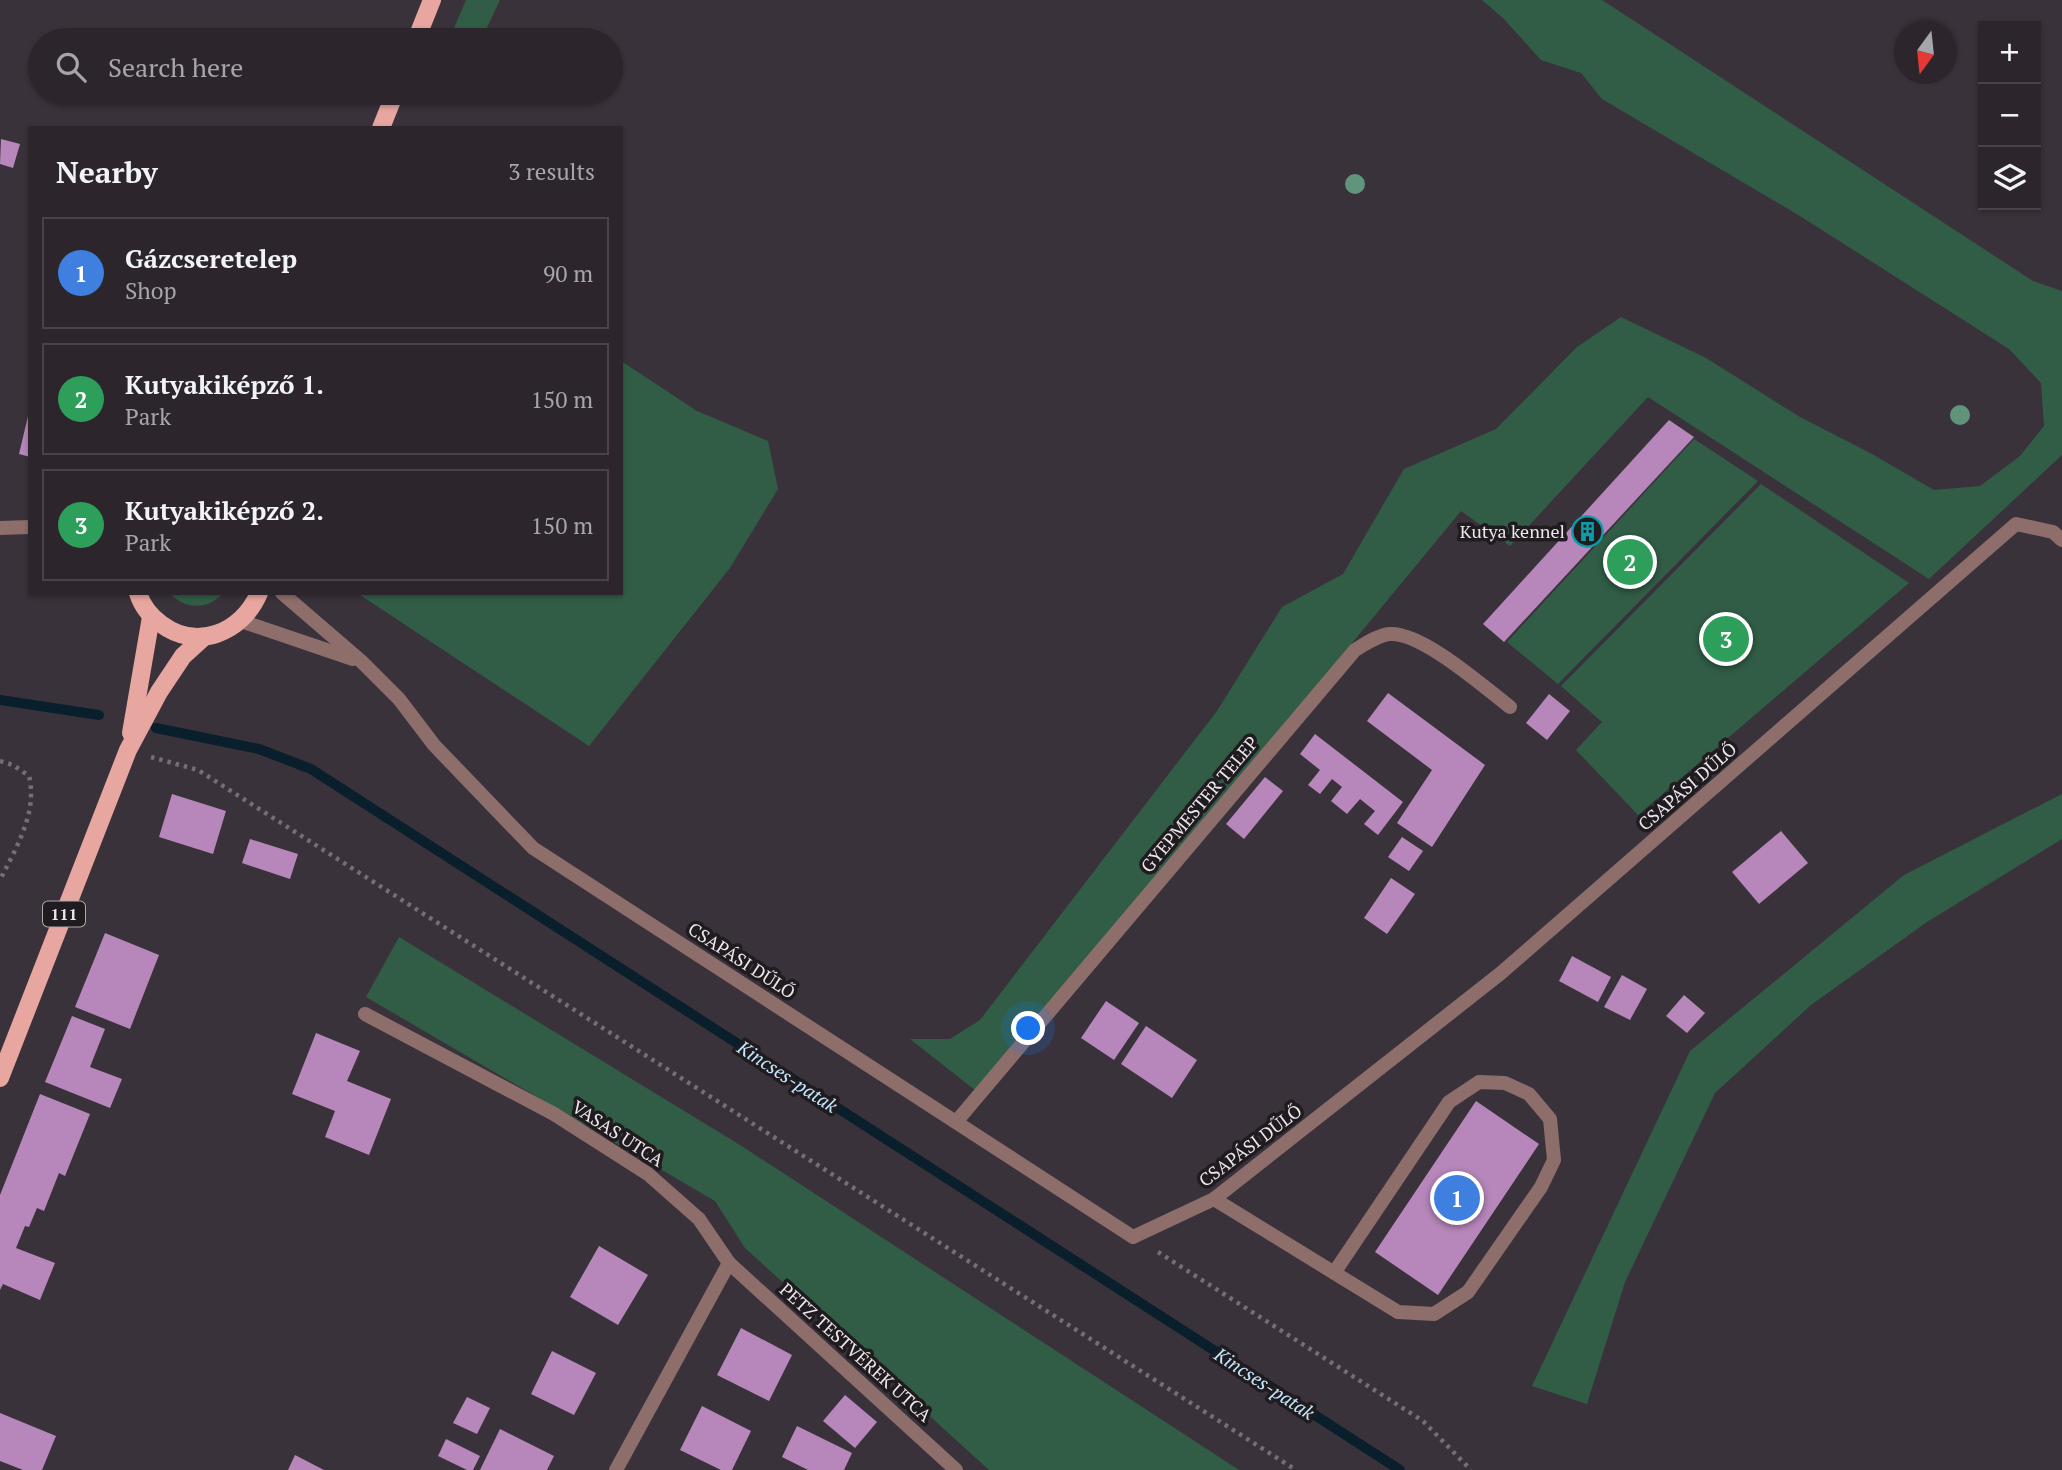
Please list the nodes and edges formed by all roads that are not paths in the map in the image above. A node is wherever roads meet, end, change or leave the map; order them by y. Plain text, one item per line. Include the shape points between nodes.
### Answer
1 (432, 0) edge
2 (421, 28) edge
3 (391, 105) edge
4 (383, 126) edge
5 (2062, 540) edge
6 (139, 595) edge
7 (258, 595) edge
8 (284, 595) edge
9 (151, 617) junction
10 (241, 621) junction
11 (204, 637) junction
12 (361, 661) junction
13 (1510, 707) dead end
14 (128, 750) junction
15 (365, 1014) dead end
16 (0, 1078) edge
17 (956, 1122) junction
18 (1214, 1199) junction
19 (729, 1263) junction
20 (1334, 1273) junction
21 (616, 1470) edge
22 (956, 1470) edge

1 - 2 main road
3 - 4 main road
5 - 18 street, CSAPÁSI DŰLŐ via 2053,532 2016,524 1501,973
6 - 9 main road
7 - 10 main road
8 - 12 street, CSAPÁSI DŰLŐ
9 - 11 main road via 183,636
9 - 14 main road, 111
10 - 11 main road, 111
10 - 12 street, CSAPÁSI DŰLŐ
11 - 14 main road, 111 via 183,656
12 - 17 street, CSAPÁSI DŰLŐ via 533,848
13 - 17 street, GYEPMESTER TELEP via 1425,644 1407,637 1390,634 1355,650
14 - 16 main road, 111
15 - 19 street, VASAS UTCA via 554,1114 649,1174 699,1219
17 - 18 street, CSAPÁSI DŰLŐ via 1133,1237
18 - 20 street
19 - 21 street
19 - 22 street, PETZ TESTVÉREK UTCA
20 - 20 street via 1398,1312 1434,1314 1468,1292 1541,1187 1554,1160 1550,1119 1529,1094 1505,1083 1479,1082 1449,1102

